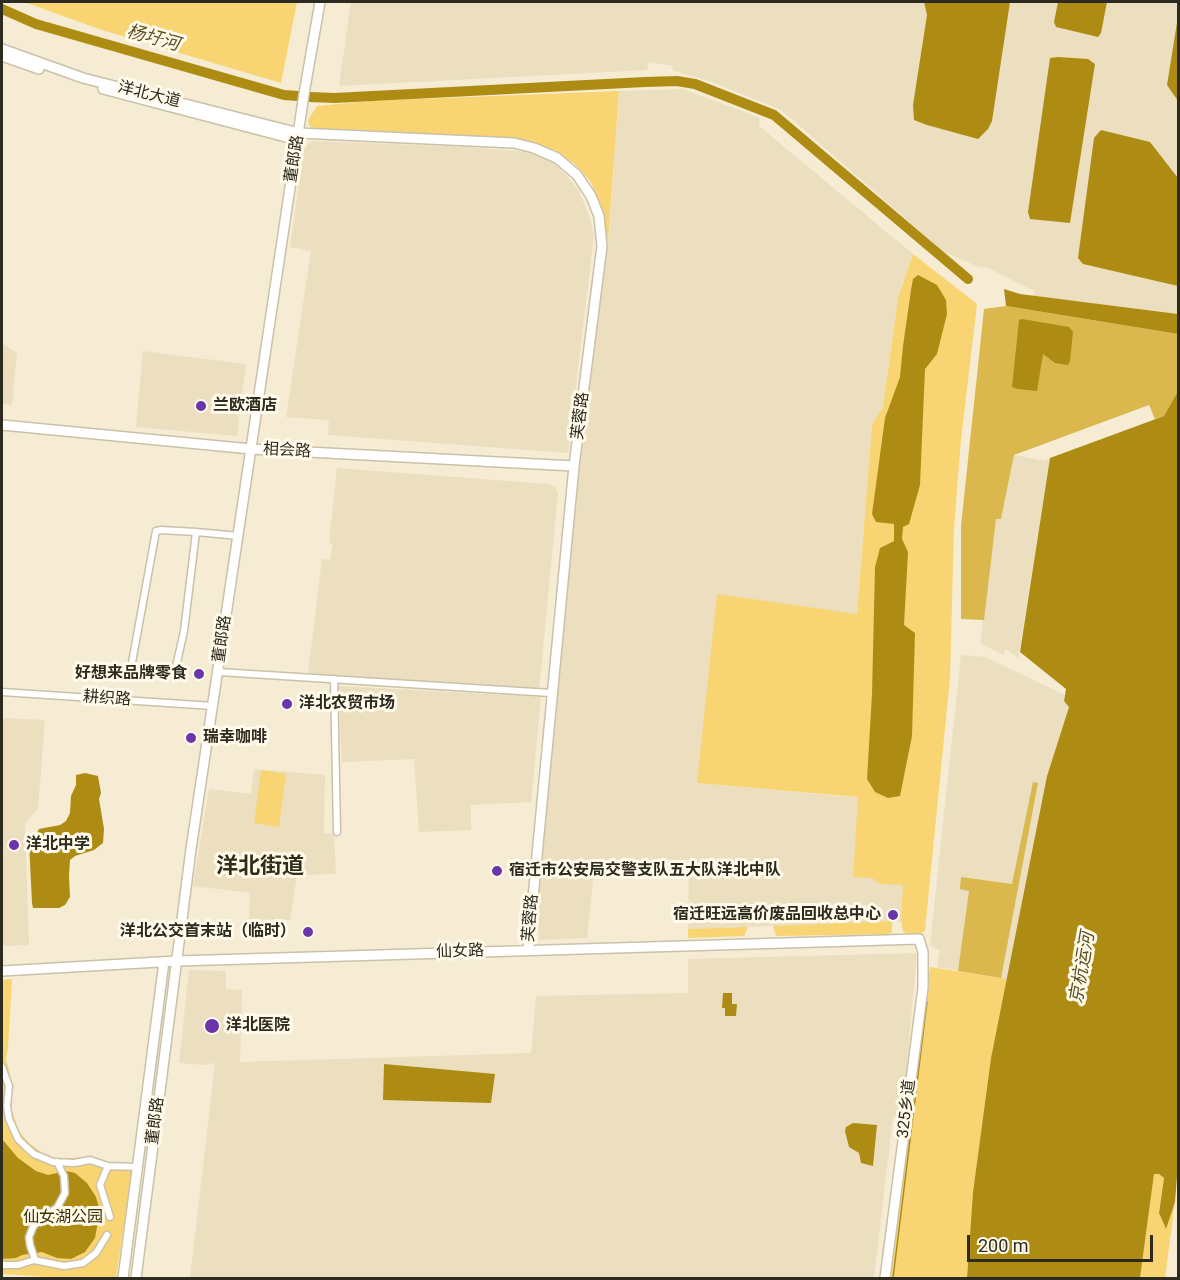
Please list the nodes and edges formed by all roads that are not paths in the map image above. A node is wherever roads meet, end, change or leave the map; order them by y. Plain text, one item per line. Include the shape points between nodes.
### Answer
1 (320, 2) edge
2 (2, 49) edge
3 (2, 56) edge
4 (298, 136) junction
5 (2, 425) edge
6 (251, 449) junction
7 (574, 466) junction
8 (196, 532) junction
9 (238, 536) junction
10 (219, 672) junction
11 (334, 679) junction
12 (2, 692) edge
13 (552, 693) junction
14 (213, 706) junction
15 (337, 831) dead end
16 (919, 939) joint
17 (528, 950) junction
18 (177, 961) junction
19 (164, 962) junction
20 (2, 970) edge
21 (2, 1067) edge
22 (57, 1162) junction
23 (108, 1166) junction
24 (138, 1167) junction
25 (110, 1217) dead end
26 (107, 1235) dead end
27 (34, 1258) junction
28 (2, 1266) edge
29 (123, 1278) edge
30 (136, 1278) edge
31 (885, 1278) edge

1 - 4 street, 董郎路
2 - 4 street, 洋北大道 via 83,78
3 - 4 street, 洋北大道 via 117,94
4 - 6 street, 董郎路
4 - 7 street, 芙蓉路 via 514,143 557,158 577,176 599,216 602,246
5 - 6 street, 相会路
6 - 7 street, 相会路
6 - 9 street, 董郎路
7 - 13 street, 芙蓉路
8 - 8 street via 154,533 132,668 175,671
8 - 9 street
9 - 10 street, 董郎路
10 - 11 street
10 - 14 street, 董郎路
11 - 13 street
11 - 15 street
12 - 14 street, 耕织路
13 - 17 street, 芙蓉路
14 - 18 street, 董郎路
16 - 17 street, 仙女路
16 - 31 street, 325乡道 via 923,988
17 - 18 street, 仙女路
18 - 19 street, 仙女路
18 - 30 street, 董郎路
19 - 20 street, 仙女路
19 - 24 street, 董郎路
21 - 22 street via 9,1086 9,1119 18,1139 34,1154
22 - 23 street via 90,1160
22 - 27 street via 65,1182 64,1199 33,1227 29,1237
23 - 24 street
23 - 25 street via 100,1185
24 - 29 street, 董郎路
26 - 27 street via 96,1253 83,1263 64,1266
27 - 28 street

